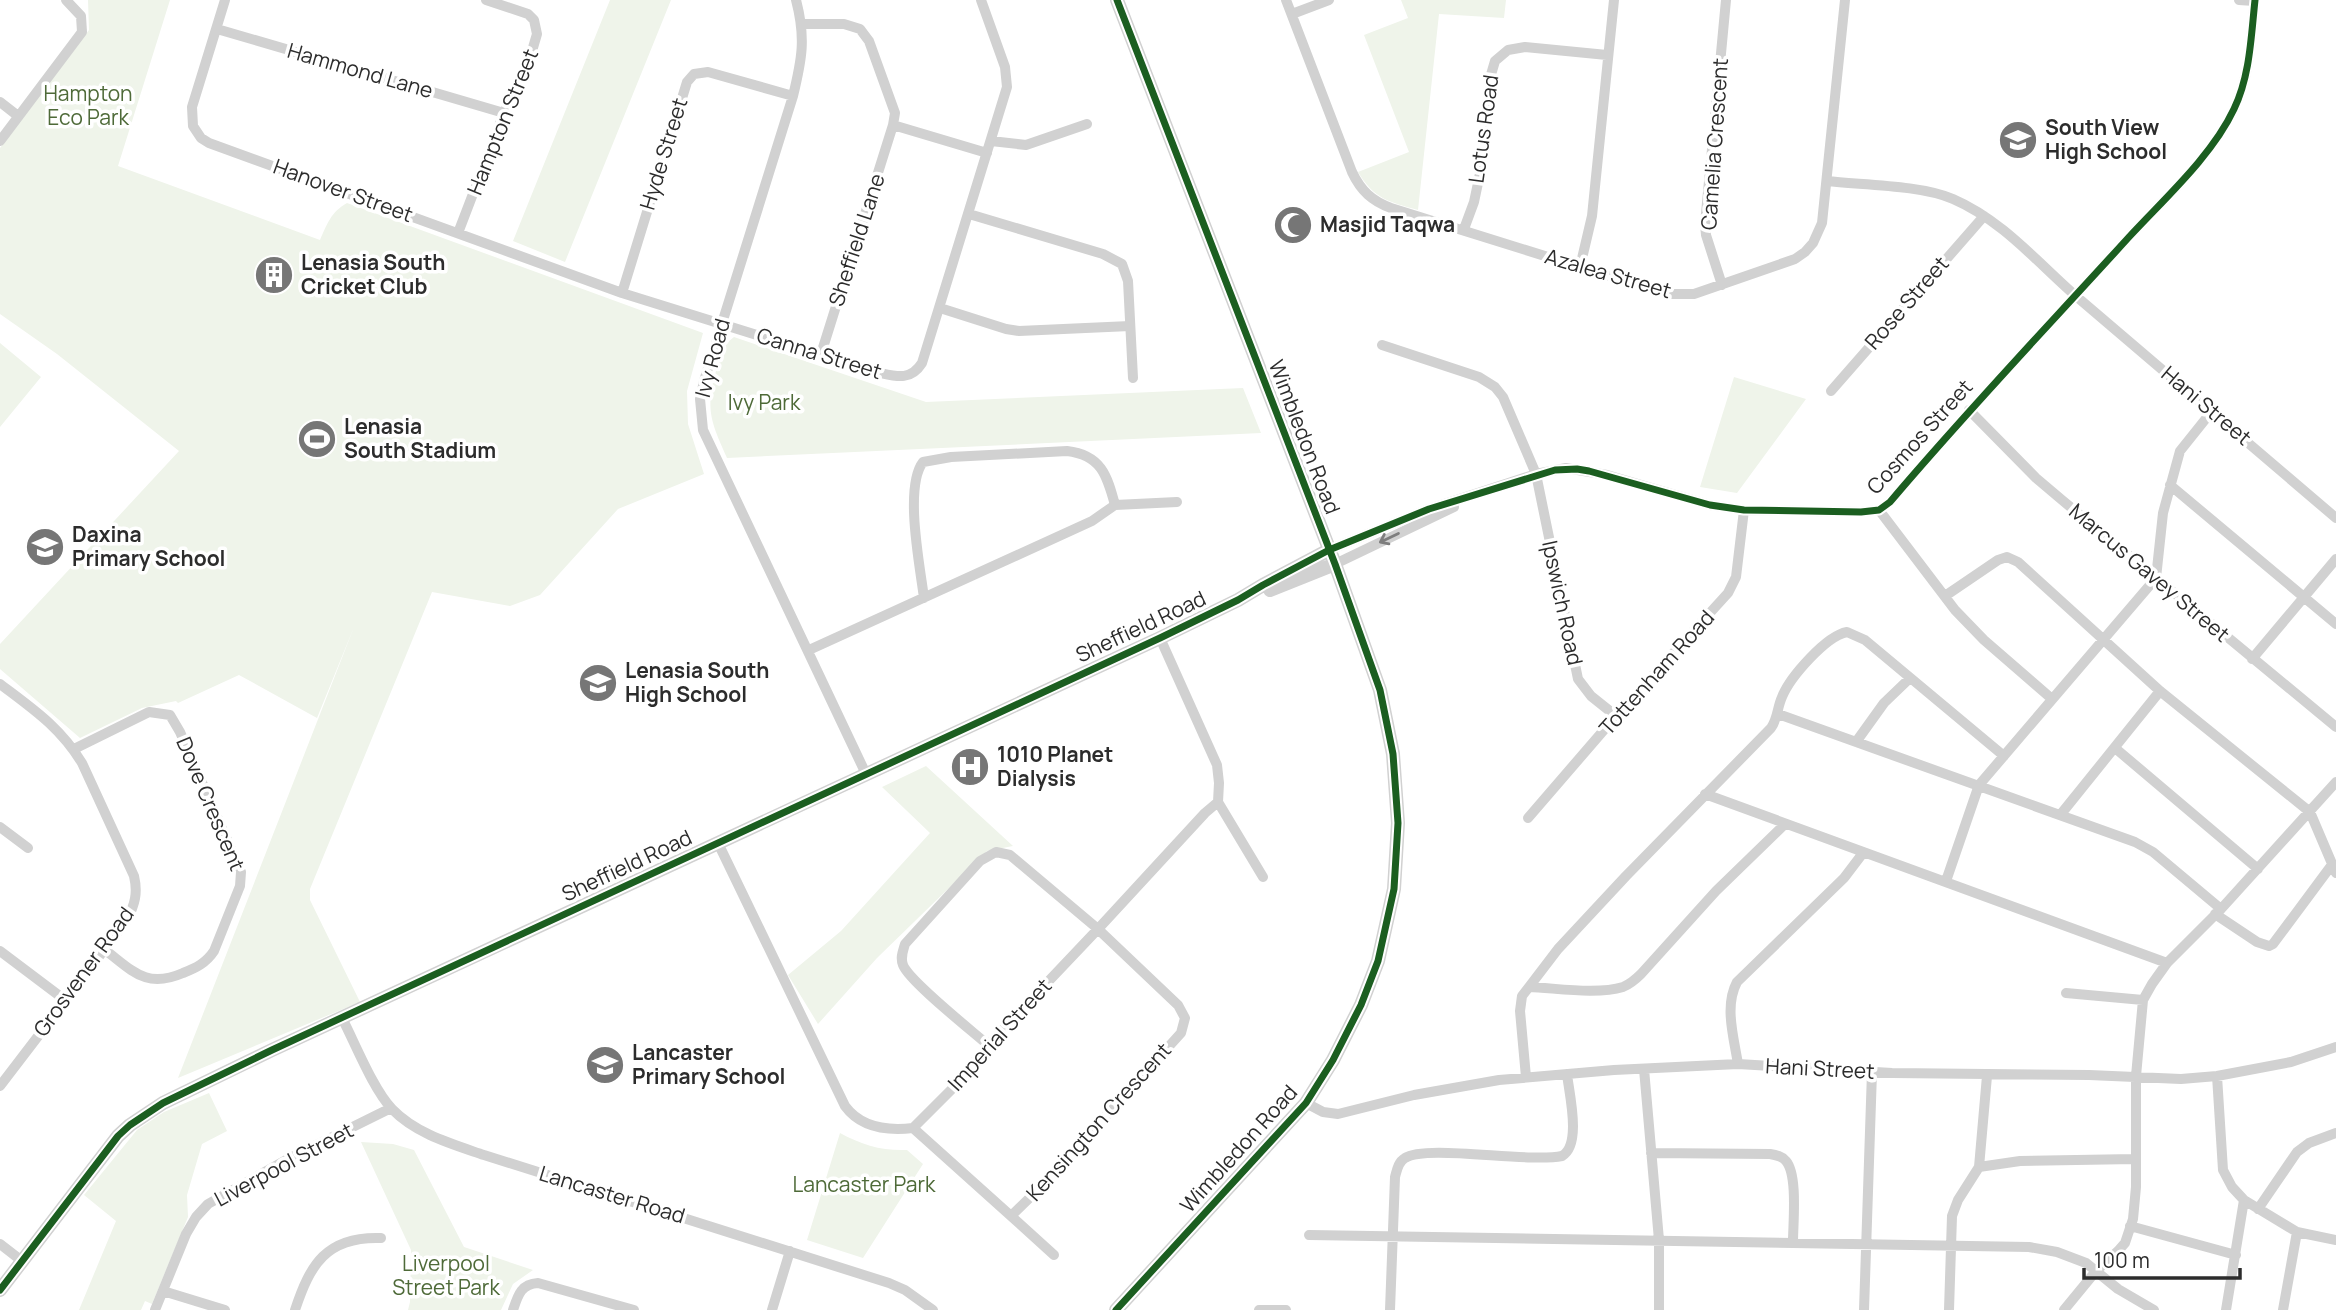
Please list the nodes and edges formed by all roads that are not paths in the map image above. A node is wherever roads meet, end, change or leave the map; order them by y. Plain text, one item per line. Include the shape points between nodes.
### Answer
1 (66, 0) edge
2 (225, 0) edge
3 (486, 0) edge
4 (796, 0) edge
5 (981, 0) edge
6 (1118, 0) edge
7 (1286, 0) edge
8 (1329, 0) edge
9 (1614, 0) edge
10 (1726, 0) edge
11 (1844, 0) edge
12 (2239, 0) edge
13 (2255, 1) edge
14 (1292, 15) junction
15 (802, 24) junction
16 (216, 29) junction
17 (1607, 55) junction
18 (793, 96) junction
19 (0, 102) edge
20 (504, 113) junction
21 (18, 116) junction
22 (1087, 124) dead end
23 (893, 125) junction
24 (0, 141) edge
25 (991, 141) junction
26 (987, 153) junction
27 (1827, 181) junction
28 (969, 214) junction
29 (1984, 216) junction
30 (1464, 229) junction
31 (458, 233) junction
32 (1580, 267) junction
33 (1721, 285) junction
34 (622, 293) junction
35 (2075, 295) junction
36 (940, 308) junction
37 (722, 325) junction
38 (1130, 326) junction
39 (1382, 345) dead end
40 (821, 354) junction
41 (1133, 378) dead end
42 (1831, 391) dead end
43 (1969, 410) junction
44 (2212, 411) junction
45 (1536, 474) junction
46 (2170, 485) junction
47 (1177, 502) dead end
48 (1115, 505) junction
49 (1744, 510) junction
50 (1879, 510) junction
51 (2336, 518) edge
52 (1332, 557) junction
53 (2336, 559) edge
54 (2156, 578) junction
55 (1945, 596) junction
56 (2303, 597) junction
57 (924, 598) junction
58 (2336, 624) edge
59 (1160, 638) junction
60 (2103, 640) junction
61 (809, 650) junction
62 (2252, 659) junction
63 (1909, 679) junction
64 (0, 684) edge
65 (2160, 691) junction
66 (2052, 699) junction
67 (1778, 714) junction
68 (1616, 716) junction
69 (2336, 727) edge
70 (1856, 742) junction
71 (2115, 748) junction
72 (74, 749) junction
73 (2004, 756) junction
74 (866, 774) junction
75 (2336, 782) edge
76 (1979, 785) junction
77 (1705, 794) junction
78 (1218, 802) junction
79 (2310, 812) junction
80 (2062, 814) junction
81 (1528, 818) dead end
82 (1784, 824) junction
83 (0, 827) edge
84 (718, 843) junction
85 (28, 848) dead end
86 (1863, 853) junction
87 (2258, 869) junction
88 (2334, 869) edge
89 (1263, 877) dead end
90 (1946, 881) junction
91 (2218, 912) junction
92 (1098, 929) junction
93 (105, 950) junction
94 (0, 951) edge
95 (2167, 963) junction
96 (1529, 987) junction
97 (2066, 993) dead end
98 (65, 1000) junction
99 (2143, 1000) junction
100 (342, 1018) junction
101 (988, 1045) junction
102 (2336, 1047) edge
103 (1738, 1064) junction
104 (1644, 1069) junction
105 (1871, 1072) junction
106 (1567, 1074) junction
107 (1987, 1076) junction
108 (2136, 1076) junction
109 (2217, 1076) junction
110 (1526, 1077) junction
111 (0, 1086) edge
112 (1306, 1103) junction
113 (391, 1108) junction
114 (913, 1128) junction
115 (2336, 1133) edge
116 (1651, 1153) junction
117 (2135, 1159) junction
118 (1979, 1167) junction
119 (2244, 1200) junction
120 (2258, 1209) junction
121 (1011, 1216) junction
122 (2130, 1226) junction
123 (2297, 1232) junction
124 (1309, 1235) dead end
125 (1392, 1235) junction
126 (381, 1238) dead end
127 (1659, 1240) junction
128 (2336, 1240) edge
129 (1793, 1241) junction
130 (0, 1244) edge
131 (1867, 1244) junction
132 (1950, 1247) junction
133 (790, 1251) junction
134 (1054, 1255) dead end
135 (2236, 1255) junction
136 (22, 1261) junction
137 (2096, 1271) junction
138 (0, 1290) edge
139 (163, 1291) junction
140 (2068, 1309) edge
141 (155, 1310) edge
142 (225, 1310) edge
143 (295, 1310) edge
144 (513, 1310) edge
145 (634, 1310) edge
146 (772, 1310) edge
147 (933, 1310) edge
148 (1116, 1310) edge
149 (1259, 1310) edge
150 (1286, 1310) edge
151 (1390, 1310) edge
152 (1659, 1310) edge
153 (1864, 1310) edge
154 (1949, 1310) edge
155 (2154, 1310) edge
156 (2226, 1310) edge
157 (2283, 1310) edge

1 - 21 street via 81,16 82,32
2 - 16 street, Hanover Street
3 - 20 street, Hampton Street via 522,10 537,27 533,51
4 - 15 street, Ivy Road
5 - 25 street, Canna Street via 1007,76
6 - 52 street, Wimbledon Road
7 - 14 street, Azalea Street
8 - 14 street
9 - 17 street
10 - 33 street, Camelia Crescent via 1705,224
11 - 27 street, Azalea Street
12 - 13 street
13 - 35 street, Cosmos Street via 2242,90 2221,133
14 - 30 street, Azalea Street via 1361,189 1379,204
15 - 18 street, Ivy Road via 802,60
15 - 23 street via 852,26 866,35 894,104
16 - 20 street, Hammond Lane
16 - 31 street, Hanover Street via 192,107 193,126 201,138
17 - 30 street, Lotus Road via 1525,47 1508,50 1495,61 1482,164
17 - 32 street via 1592,216
18 - 34 street, Hyde Street via 708,72 694,74 687,82
18 - 37 street, Ivy Road
19 - 21 street
20 - 31 street, Hampton Street
21 - 24 street
22 - 25 street via 1026,145
23 - 26 street
23 - 40 street, Sheffield Lane
25 - 26 street, Canna Street
26 - 28 street, Canna Street
27 - 29 street, Hani Street via 1940,194
27 - 33 street, Azalea Street via 1822,223 1805,252
28 - 36 street, Canna Street
28 - 38 street via 1115,259 1125,271
29 - 35 street, Hani Street
29 - 42 street, Rose Street
30 - 32 street, Azalea Street
31 - 34 street, Hanover Street
32 - 33 street, Azalea Street via 1671,295 1694,294
34 - 37 street, Canna Street
35 - 43 street, Cosmos Street
35 - 44 street, Hani Street
36 - 38 street via 1019,331
36 - 40 street, Canna Street via 922,363 912,375 876,372
37 - 40 street, Canna Street
37 - 61 street, Ivy Road via 700,399 703,430
38 - 41 street
39 - 45 street, Ipswich Road via 1479,377 1495,387
43 - 50 street, Cosmos Street
43 - 54 street, Marcus Gavey Street via 2036,478
44 - 46 street via 2180,451
44 - 51 street, Hani Street
45 - 49 street, Cosmos Street via 1577,469
45 - 52 street, Cosmos Street via 1429,509
45 - 68 street, Ipswich Road via 1578,680
46 - 54 street
46 - 56 street
47 - 48 street
48 - 57 street via 1092,521
48 - 57 street via 1098,463 1084,454 1067,451 923,462 915,477 913,497
49 - 50 street, Cosmos Street
49 - 68 street, Tottenham Road via 1734,585
50 - 55 street
52 - 59 street, Sheffield Road via 1262,585
52 - 112 street, Wimbledon Road via 1387,718 1397,790 1397,863 1378,961 1346,1035
53 - 56 street
54 - 60 street
54 - 62 street, Marcus Gavey Street
55 - 60 street via 1998,559 2013,559
55 - 66 street via 1984,640
56 - 58 street
56 - 62 street
57 - 61 street
59 - 74 street, Sheffield Road
59 - 78 street via 1217,765
60 - 65 street
60 - 66 street
61 - 74 street, Ivy Road
62 - 69 street, Marcus Gavey Street
63 - 67 street via 1865,640 1847,632 1838,634 1820,647 1786,689
63 - 70 street via 1884,703
63 - 73 street
64 - 72 street, Grosvener Road
65 - 71 street
65 - 79 street
66 - 73 street
67 - 70 street
67 - 77 street via 1763,737
68 - 81 street, Tottenham Road
70 - 76 street
71 - 80 street
71 - 87 street
72 - 93 street, Grosvener Road via 137,888 132,910
72 - 93 street, Dove Crescent via 149,712 170,715 242,872 214,951 195,968 170,979 149,980
73 - 76 street
74 - 84 street, Sheffield Road
75 - 79 street
76 - 80 street
76 - 90 street
77 - 82 street
77 - 96 street via 1558,949
78 - 89 street
78 - 92 street, Imperial Street
79 - 87 street
79 - 88 street
80 - 91 street via 2144,846
82 - 86 street
82 - 96 street via 1631,983 1591,989
83 - 85 street
84 - 100 street, Sheffield Road
84 - 114 street via 845,1106 867,1124
86 - 90 street
86 - 103 street via 1844,878 1732,990 1730,1009
87 - 91 street
88 - 91 street via 2269,946
90 - 95 street
91 - 95 street
92 - 101 street, Imperial Street
92 - 101 street via 1010,855 996,852 980,861 905,944 902,963
92 - 121 street, Kensington Crescent via 1178,1005 1185,1024
93 - 98 street, Grosvener Road
94 - 98 street
95 - 99 street
96 - 110 street via 1520,1011
97 - 99 street
98 - 111 street, Grosvener Road
99 - 108 street
100 - 113 street, Lancaster Road
100 - 136 street, Sheffield Road via 163,1103 130,1125 88,1171
101 - 114 street, Imperial Street
102 - 109 street, Hani Street via 2291,1062
103 - 104 street, Hani Street
103 - 105 street, Hani Street
104 - 106 street, Hani Street
104 - 116 street
105 - 107 street, Hani Street
105 - 131 street
106 - 110 street, Hani Street
106 - 125 street via 1573,1132 1567,1153 1556,1157 1425,1153 1405,1157 1395,1177
107 - 108 street, Hani Street
107 - 118 street
108 - 109 street, Hani Street
108 - 117 street
109 - 119 street via 2223,1170
110 - 112 street, Hani Street via 1338,1114
112 - 148 street, Wimbledon Road
113 - 133 street, Lancaster Road via 417,1128 457,1145
113 - 139 street, Liverpool Street via 208,1204 186,1234
114 - 121 street, Kensington Crescent
115 - 120 street via 2297,1152
116 - 127 street
116 - 129 street via 1779,1156 1792,1177
117 - 118 street via 2020,1161
117 - 122 street
118 - 132 street via 1954,1208
119 - 120 street
119 - 135 street
120 - 123 street
121 - 134 street
122 - 135 street
122 - 137 street via 2118,1251
123 - 128 street
123 - 157 street
124 - 125 street
125 - 127 street
125 - 151 street
126 - 143 street via 349,1243 316,1261
127 - 129 street
127 - 152 street
129 - 131 street
130 - 136 street
131 - 132 street
131 - 153 street
132 - 137 street via 2041,1248 2076,1258
132 - 154 street
133 - 146 street
133 - 147 street, Lancaster Road via 889,1283
135 - 156 street
136 - 138 street, Sheffield Road
137 - 140 street
137 - 155 street
139 - 141 street, Liverpool Street
139 - 142 street
144 - 145 street via 525,1285 538,1283
149 - 150 street

